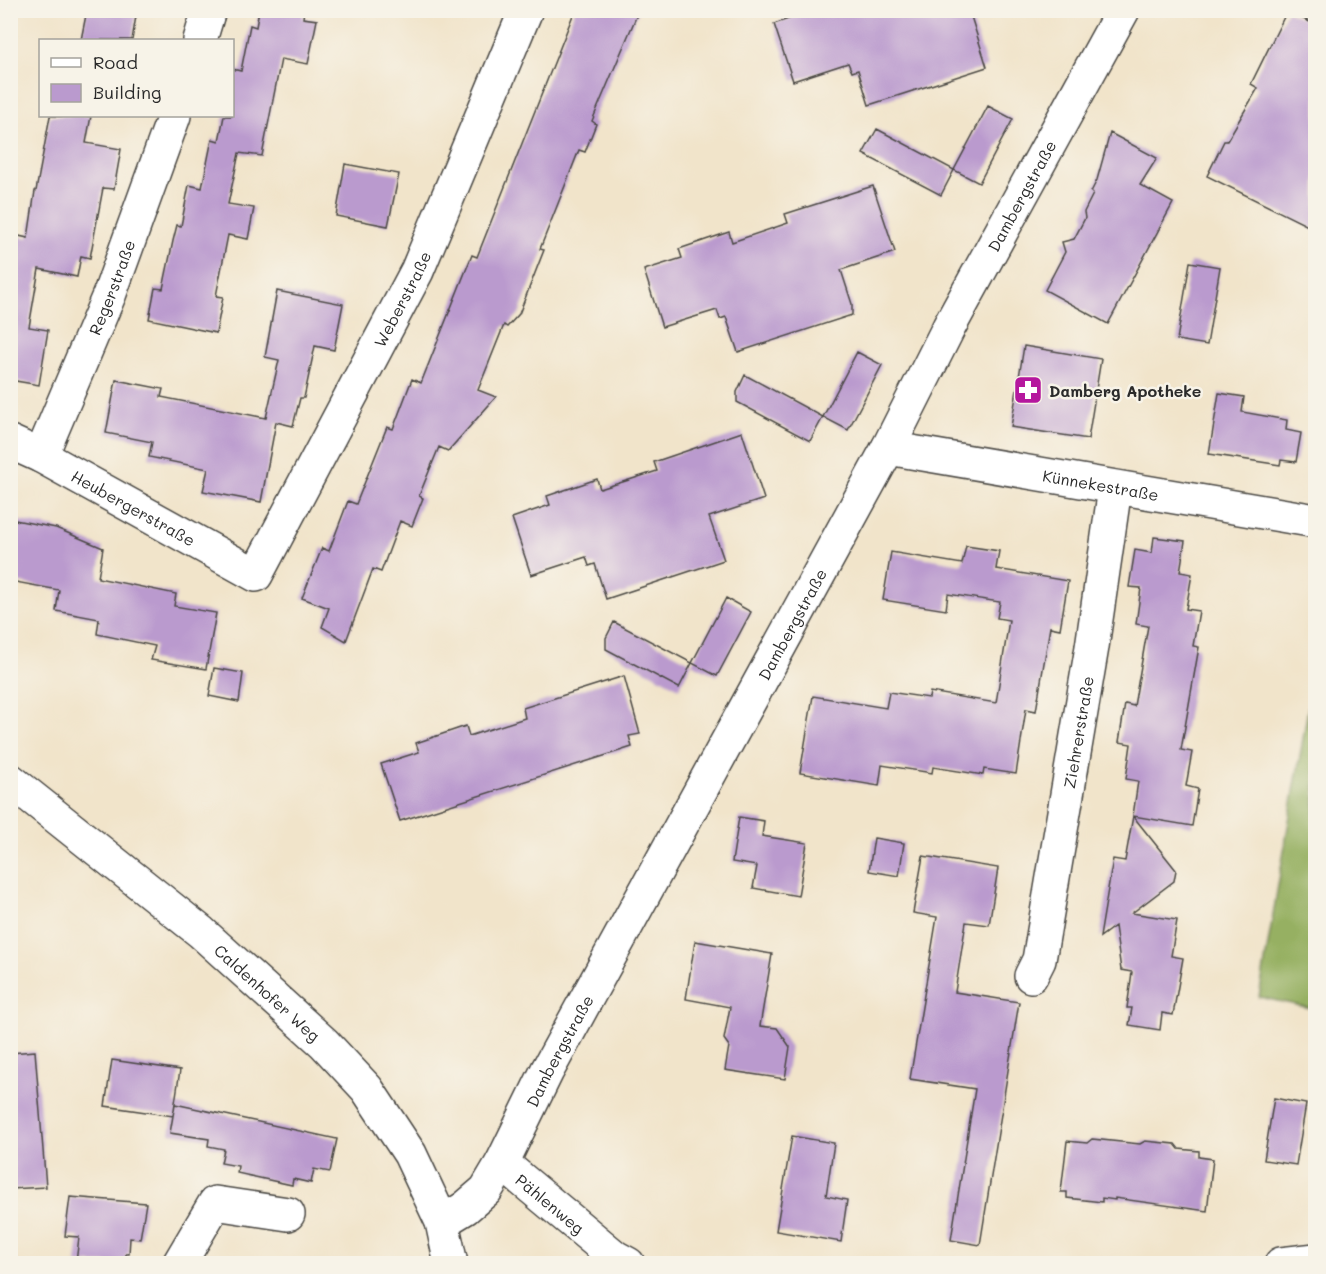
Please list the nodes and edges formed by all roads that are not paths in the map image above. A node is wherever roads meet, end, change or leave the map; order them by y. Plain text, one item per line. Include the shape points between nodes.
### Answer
1 (209, 10) edge
2 (526, 10) edge
3 (1123, 10) edge
4 (200, 39) edge
5 (174, 117) edge
6 (10, 442) edge
7 (888, 448) junction
8 (41, 456) junction
9 (1115, 488) junction
10 (1316, 521) edge
11 (256, 575) joint
12 (10, 780) edge
13 (1031, 976) dead end
14 (502, 1163) junction
15 (288, 1214) dead end
16 (442, 1222) junction
17 (1316, 1260) edge
18 (179, 1263) edge
19 (451, 1263) edge
20 (628, 1263) edge
21 (1281, 1263) edge

1 - 4 street
2 - 11 street, Weberstraße via 417,271
3 - 7 street, Dambergstraße via 949,327
5 - 8 street, Regerstraße via 110,293
6 - 8 street, Heubergerstraße
7 - 9 street, Künnekestraße
7 - 14 street, Dambergstraße via 547,1071
8 - 11 street, Heubergerstraße
9 - 10 street, Künnekestraße
9 - 13 street, Ziehrerstraße via 1039,960
12 - 16 street, Caldenhofer Weg via 201,932 324,1043 374,1098 410,1154
14 - 16 street, Dambergstraße via 486,1190
14 - 20 street, Pählenweg via 615,1257
15 - 18 street via 216,1203
16 - 19 street, Caldenhofer Weg
17 - 21 street

